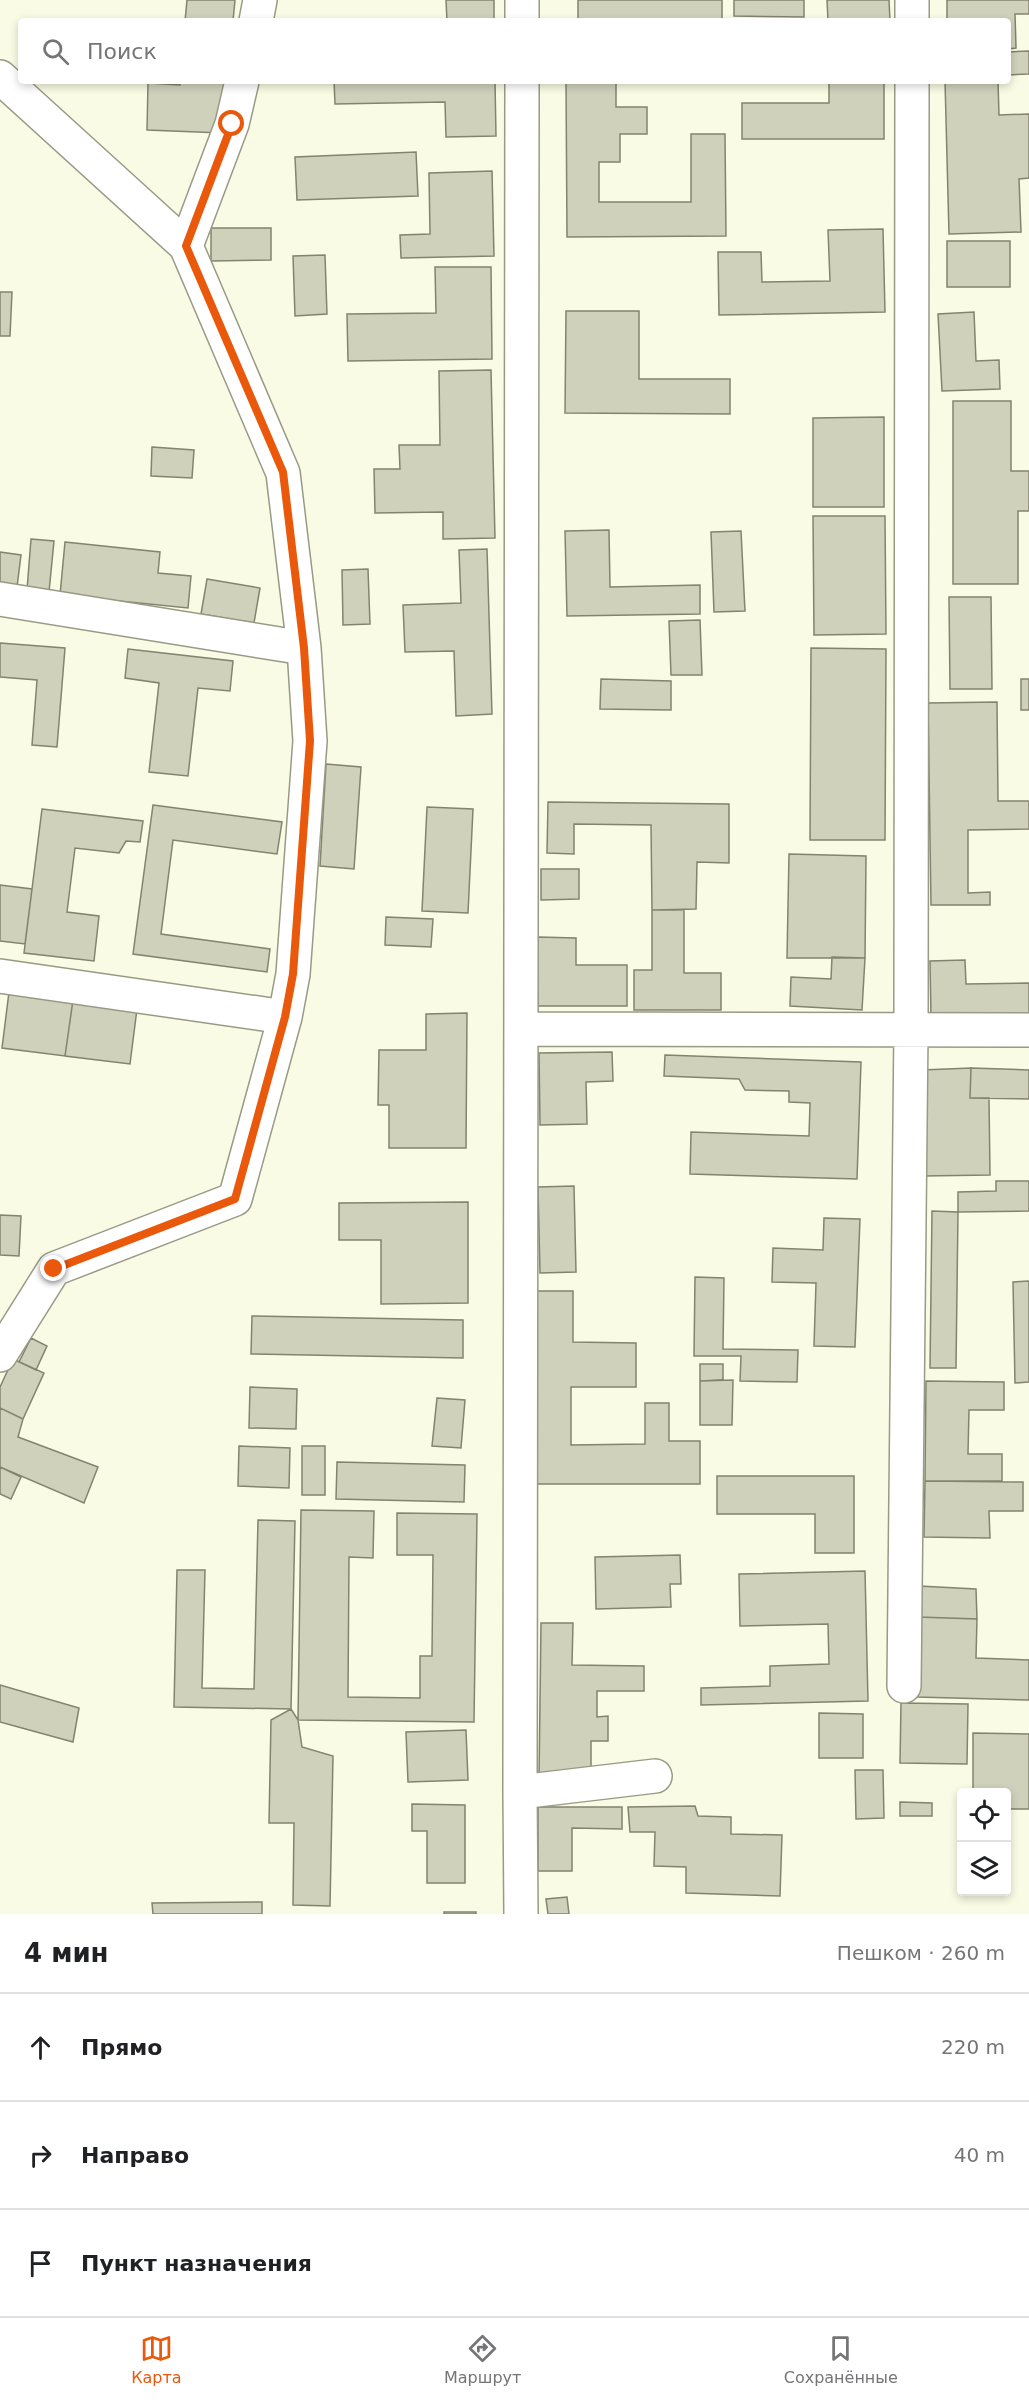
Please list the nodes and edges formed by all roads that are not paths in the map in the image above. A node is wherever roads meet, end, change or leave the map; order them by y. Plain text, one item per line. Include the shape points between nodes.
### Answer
1 (260, 0) edge
2 (522, 0) edge
3 (912, 0) edge
4 (257, 18) edge
5 (522, 18) edge
6 (912, 18) edge
7 (0, 78) edge
8 (241, 84) edge
9 (522, 84) edge
10 (912, 84) edge
11 (186, 246) junction
12 (0, 599) edge
13 (304, 648) junction
14 (0, 976) edge
15 (285, 1017) junction
16 (522, 1029) junction
17 (911, 1030) junction
18 (1029, 1030) edge
19 (0, 1355) edge
20 (904, 1686) dead end
21 (655, 1776) dead end
22 (520, 1792) junction
23 (521, 1914) edge

1 - 4 street
2 - 5 street
3 - 6 street
7 - 11 street
8 - 11 street via 232,124
9 - 16 street
10 - 17 street
11 - 13 street via 283,472
12 - 13 street
13 - 15 street via 310,741 293,974
14 - 15 street
15 - 19 street via 235,1199 54,1269
16 - 17 street
16 - 22 street
17 - 18 street
17 - 20 street
21 - 22 street
22 - 23 street

